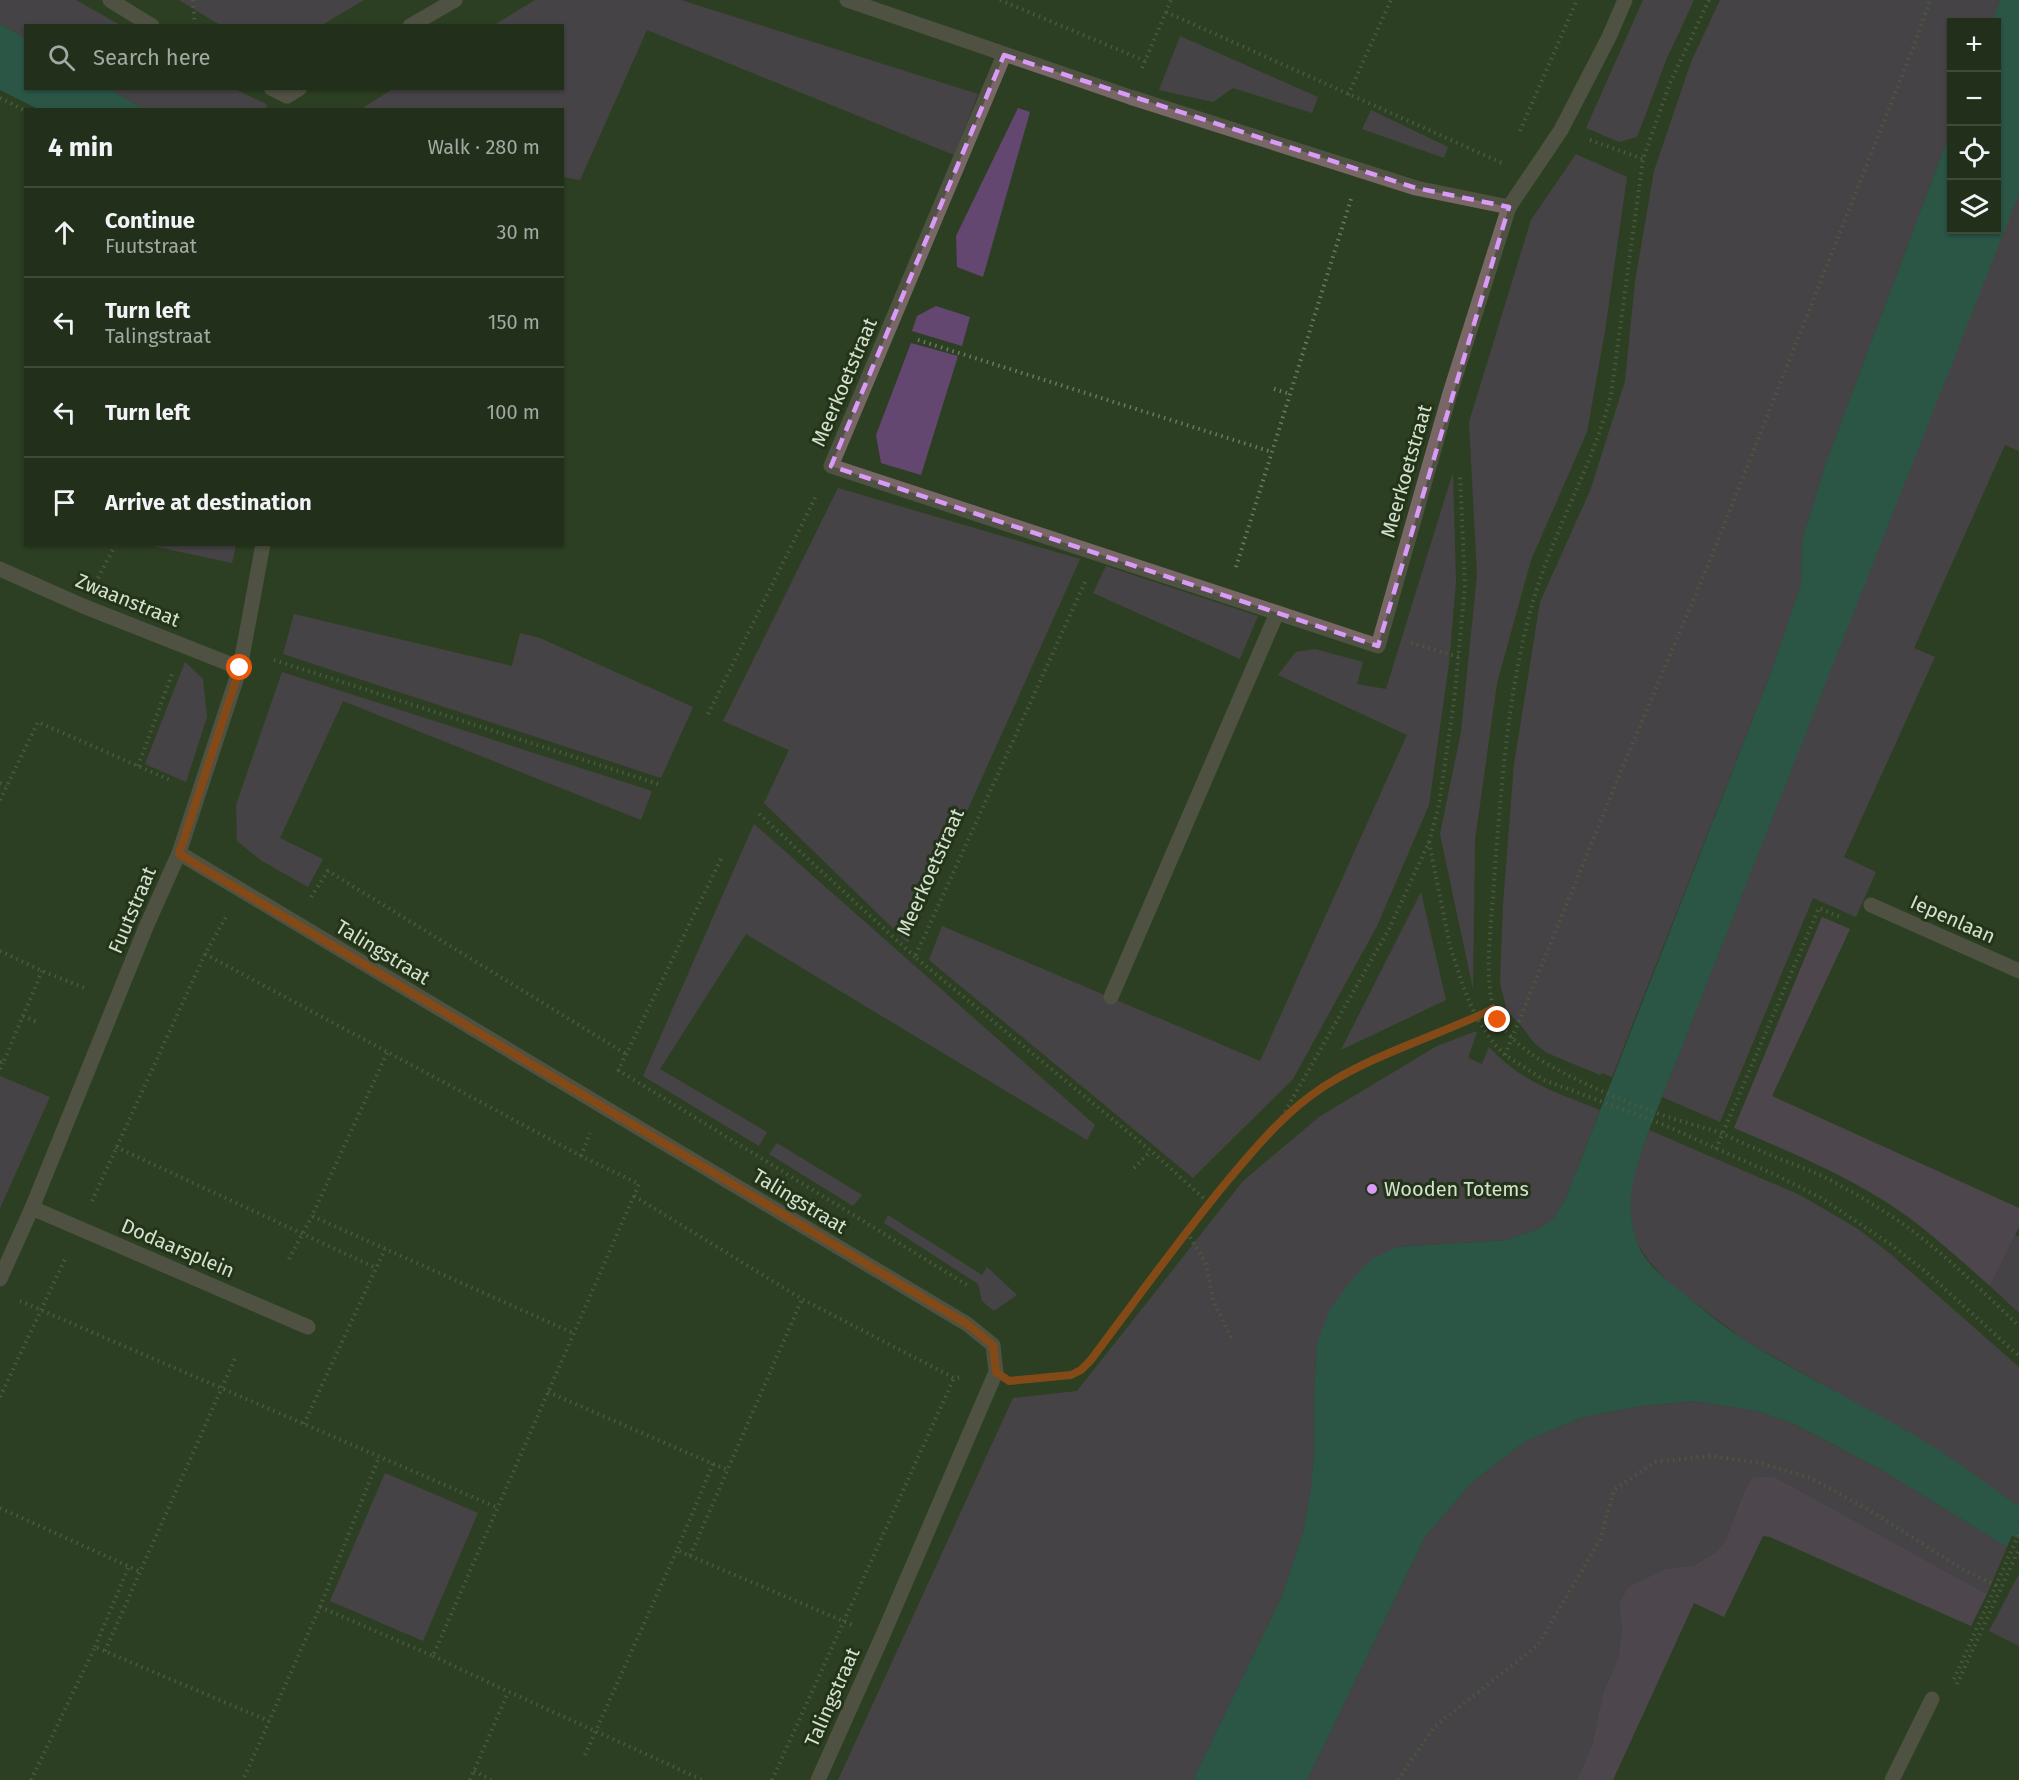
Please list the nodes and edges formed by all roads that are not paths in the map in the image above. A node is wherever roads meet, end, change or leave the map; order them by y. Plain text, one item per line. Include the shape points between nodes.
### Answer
1 (110, 0) edge
2 (455, 0) edge
3 (847, 0) edge
4 (1625, 0) edge
5 (149, 24) edge
6 (413, 24) edge
7 (1004, 55) junction
8 (275, 90) edge
9 (293, 98) edge
10 (1509, 207) junction
11 (263, 546) edge
12 (0, 569) edge
13 (1277, 613) junction
14 (240, 668) junction
15 (179, 854) junction
16 (1871, 905) road end
17 (2019, 971) edge
18 (1111, 997) dead end
19 (32, 1208) junction
20 (0, 1279) edge
21 (308, 1327) dead end
22 (1932, 1699) road end
23 (818, 1780) edge
24 (1892, 1780) edge

1 - 5 street
2 - 6 street
3 - 7 street
4 - 10 street, Meerkoetstraat via 1561,130
7 - 10 street via 1416,188
7 - 13 street, Meerkoetstraat via 831,466
8 - 9 street
10 - 13 street, Meerkoetstraat via 1450,393 1378,646
11 - 14 street, Fuutstraat
12 - 14 street, Zwaanstraat
13 - 18 street
14 - 15 street, Fuutstraat
15 - 19 street, Fuutstraat
15 - 23 street, Talingstraat via 967,1324 993,1345 996,1372
16 - 17 street, Iepenlaan
19 - 20 street, Fuutstraat
19 - 21 street, Dodaarsplein
22 - 24 street

